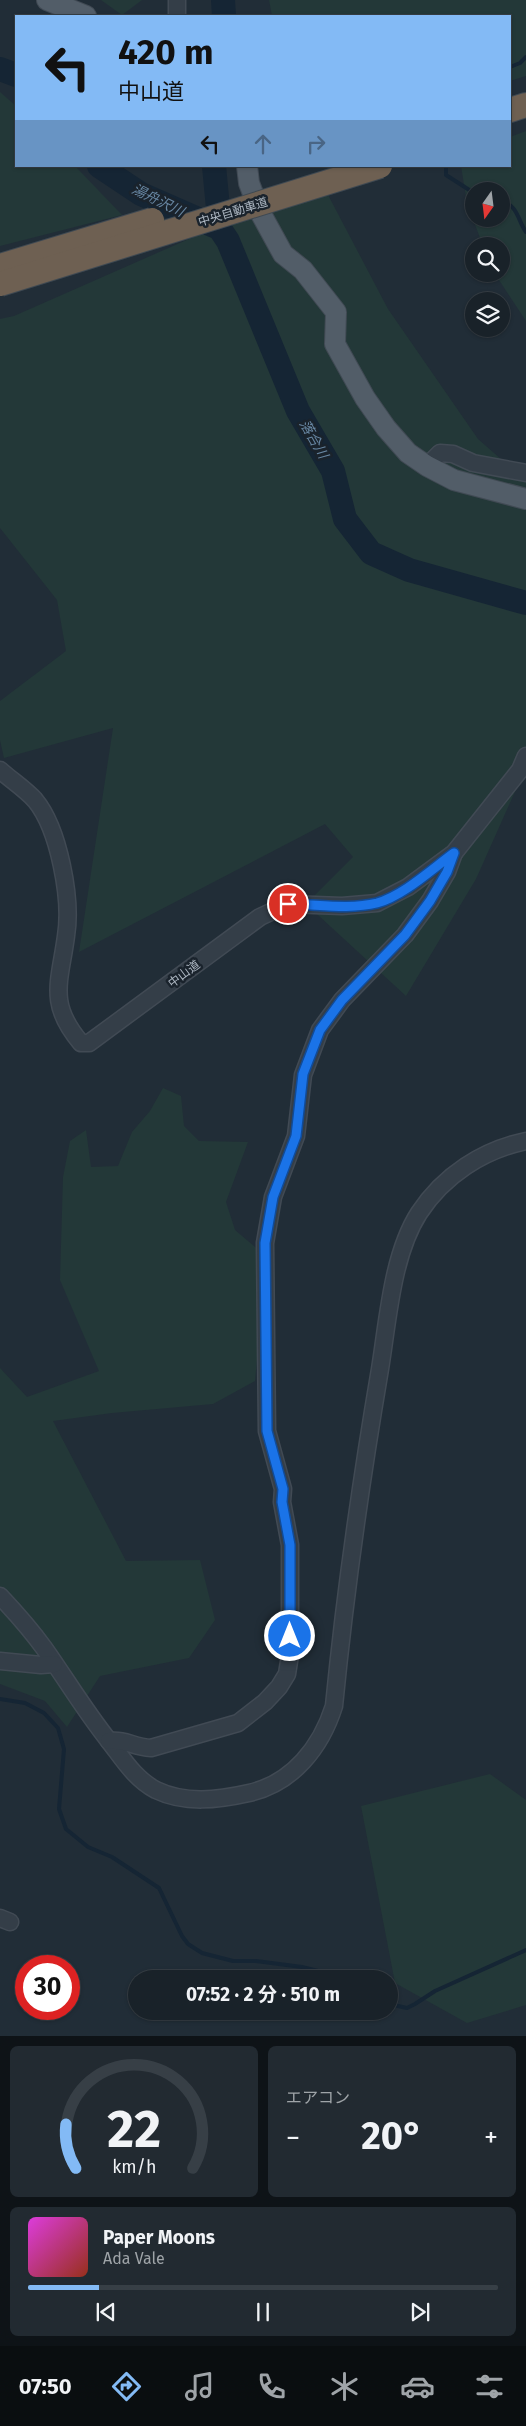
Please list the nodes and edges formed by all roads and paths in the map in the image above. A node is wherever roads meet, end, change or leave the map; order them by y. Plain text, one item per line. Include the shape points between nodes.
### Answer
1 (47, 0) edge
2 (178, 0) edge
3 (84, 15) edge
4 (177, 15) edge
5 (526, 105) edge
6 (511, 110) edge
7 (526, 121) edge
8 (511, 126) edge
9 (248, 167) edge
10 (325, 167) edge
11 (377, 167) edge
12 (0, 266) edge
13 (0, 284) edge
14 (426, 466) junction
15 (526, 473) edge
16 (526, 499) edge
17 (526, 756) edge
18 (0, 770) edge
19 (454, 853) junction
20 (526, 1140) edge
21 (0, 1596) edge
22 (0, 1662) edge
23 (54, 1664) junction
24 (109, 1741) junction

1 - 3 main road
2 - 4 street
5 - 6 highway
7 - 8 highway
9 - 14 main road via 249,183 260,212 283,254 303,270 336,312 335,344 365,398 403,446
10 - 12 highway, 中央自動車道, bridge
11 - 13 highway, 中央自動車道, bridge
14 - 15 street via 440,453
14 - 16 main road via 454,480
17 - 19 street, 中山道 via 520,770
18 - 19 street, 中山道 via 35,800 47,820 61,864 68,904 67,935 57,994 60,1012 81,1043 98,1038 260,917 288,904 342,906 377,903 408,888
19 - 24 street via 430,901 405,935 342,1000 320,1030 303,1074 296,1136 273,1197 265,1243 267,1431 283,1489 282,1502 290,1545 290,1655 287,1674 265,1702 238,1723 151,1748 137,1747 122,1739
20 - 24 street via 504,1145 481,1156 450,1177 419,1213 403,1248 389,1312 353,1538 334,1706 327,1728 310,1756 287,1775 258,1791 199,1800 156,1790 131,1769
21 - 23 street
22 - 23 street
23 - 24 street

